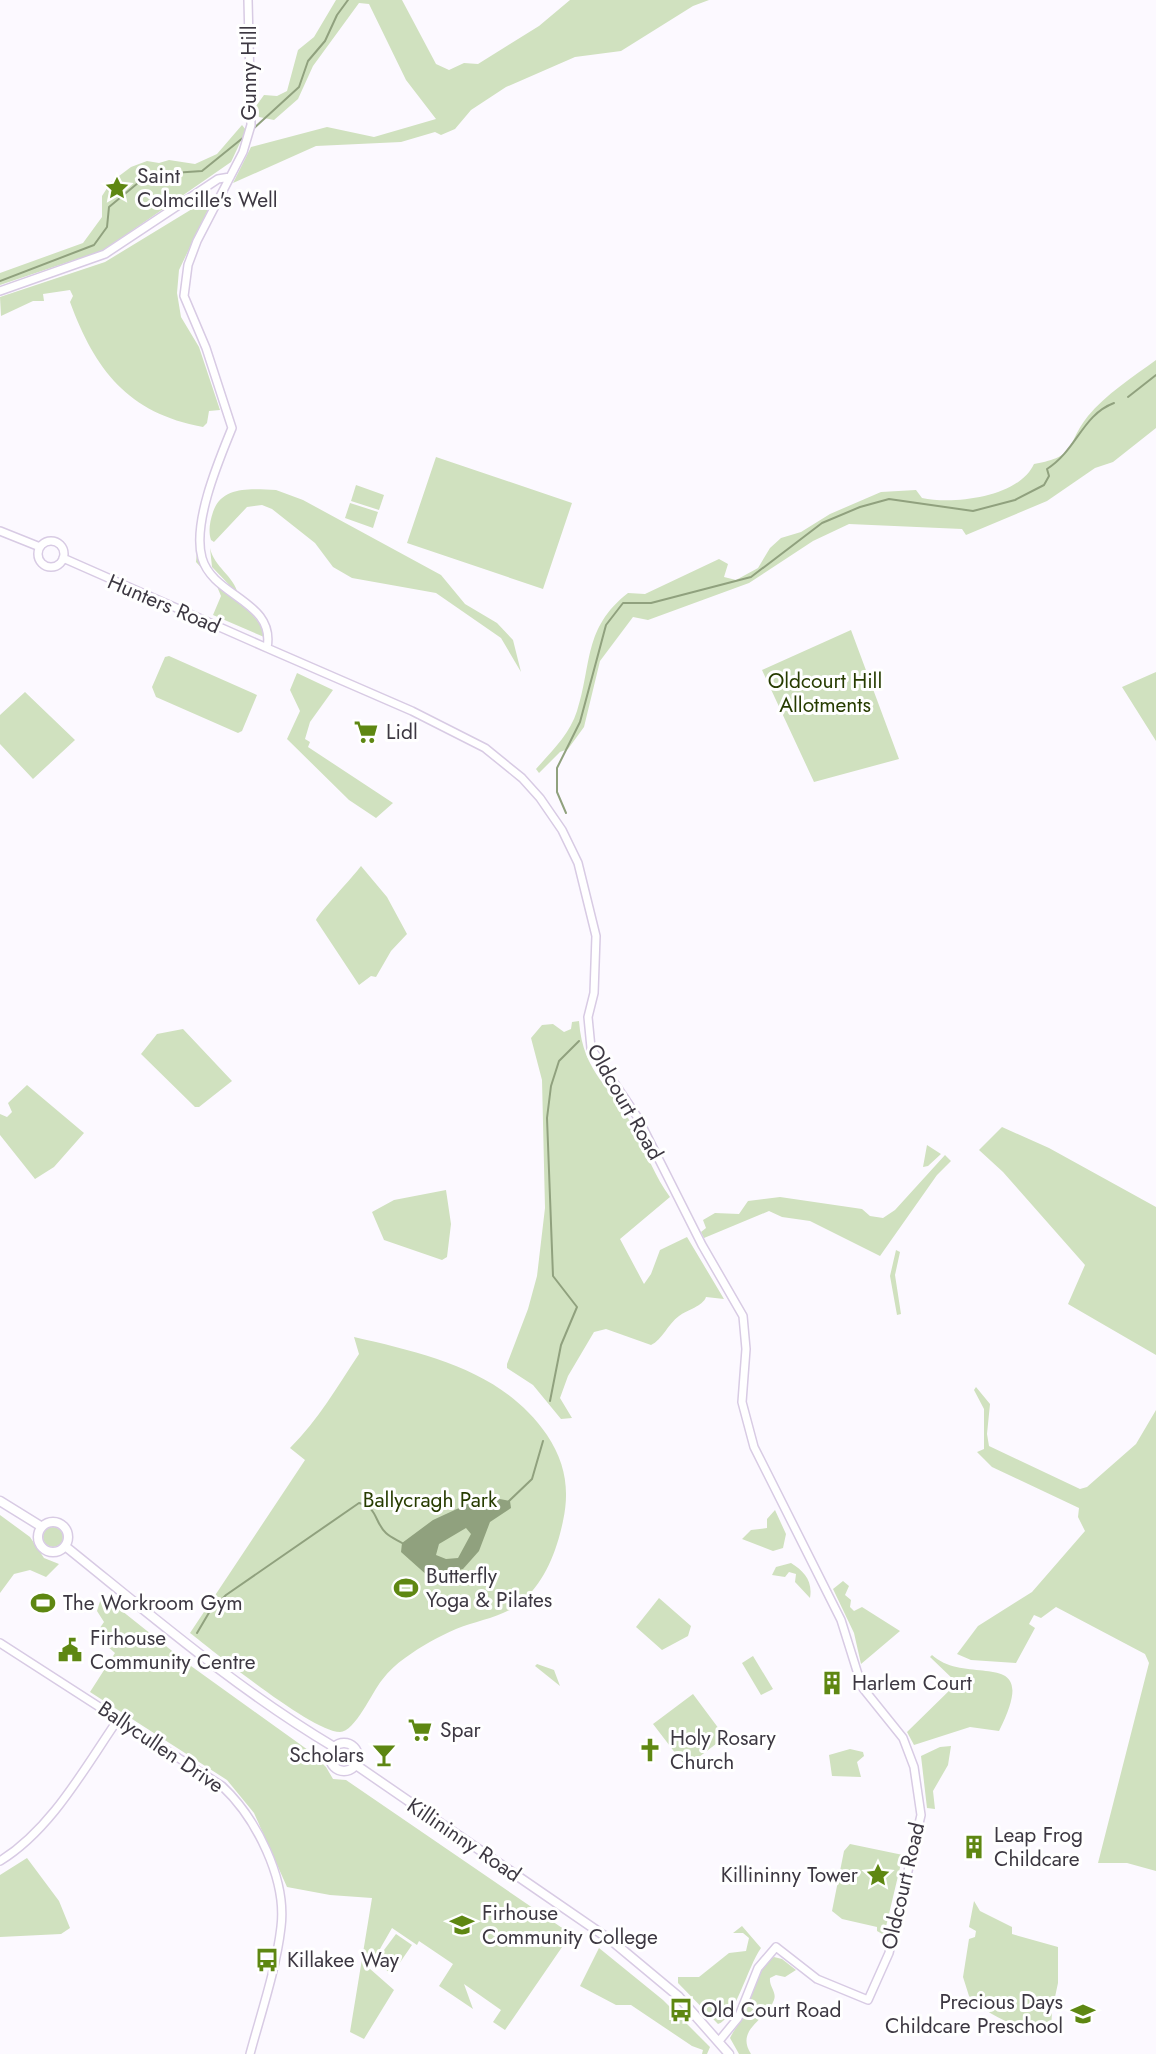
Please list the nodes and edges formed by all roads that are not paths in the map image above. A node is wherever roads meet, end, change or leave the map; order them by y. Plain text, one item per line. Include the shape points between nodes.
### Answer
1 (248, 0) edge
2 (228, 180) junction
3 (0, 291) edge
4 (0, 531) edge
5 (40, 547) junction
6 (63, 558) junction
7 (267, 648) junction
8 (0, 1502) edge
9 (42, 1527) junction
10 (65, 1546) junction
11 (0, 1643) edge
12 (119, 1718) junction
13 (334, 1748) junction
14 (356, 1765) junction
15 (0, 1861) edge
16 (719, 2040) junction
17 (250, 2054) edge
18 (729, 2054) edge

1 - 2 street, Gunny Hill via 251,125
2 - 3 street via 218,179 105,254
2 - 7 street via 188,265 184,296 232,428 212,486 202,559 215,577 263,618
4 - 5 street, Hunters Road
5 - 6 street, Hunters Road via 57,542
5 - 6 street, Hunters Road via 38,555 46,565 54,566
6 - 7 street, Hunters Road
7 - 16 street, Oldcourt Road via 485,748 522,778 562,830 582,872 596,936 594,993 588,1017 591,1048 638,1118 743,1316 742,1402 754,1447 841,1620 862,1687 910,1752 921,1815 889,1953 868,2000 817,1979 776,1947 758,1968 738,2018
8 - 9 main road, Killininny Road
9 - 10 main road, Killininny Road via 53,1522 62,1525 68,1533
9 - 10 main road, Killininny Road via 38,1538 42,1547 55,1551
10 - 13 main road, Killininny Road via 202,1656
11 - 12 street, Ballycullen Drive
12 - 15 street via 57,1805 26,1841
12 - 17 street, Ballycullen Drive via 222,1786 236,1799 267,1853 282,1926
13 - 14 main road, Killininny Road via 342,1743 352,1745 358,1752
13 - 14 main road, Killininny Road via 330,1756 336,1769 345,1772
14 - 16 main road, Killininny Road via 612,1941 670,1989
16 - 18 main road, Killininny Road

